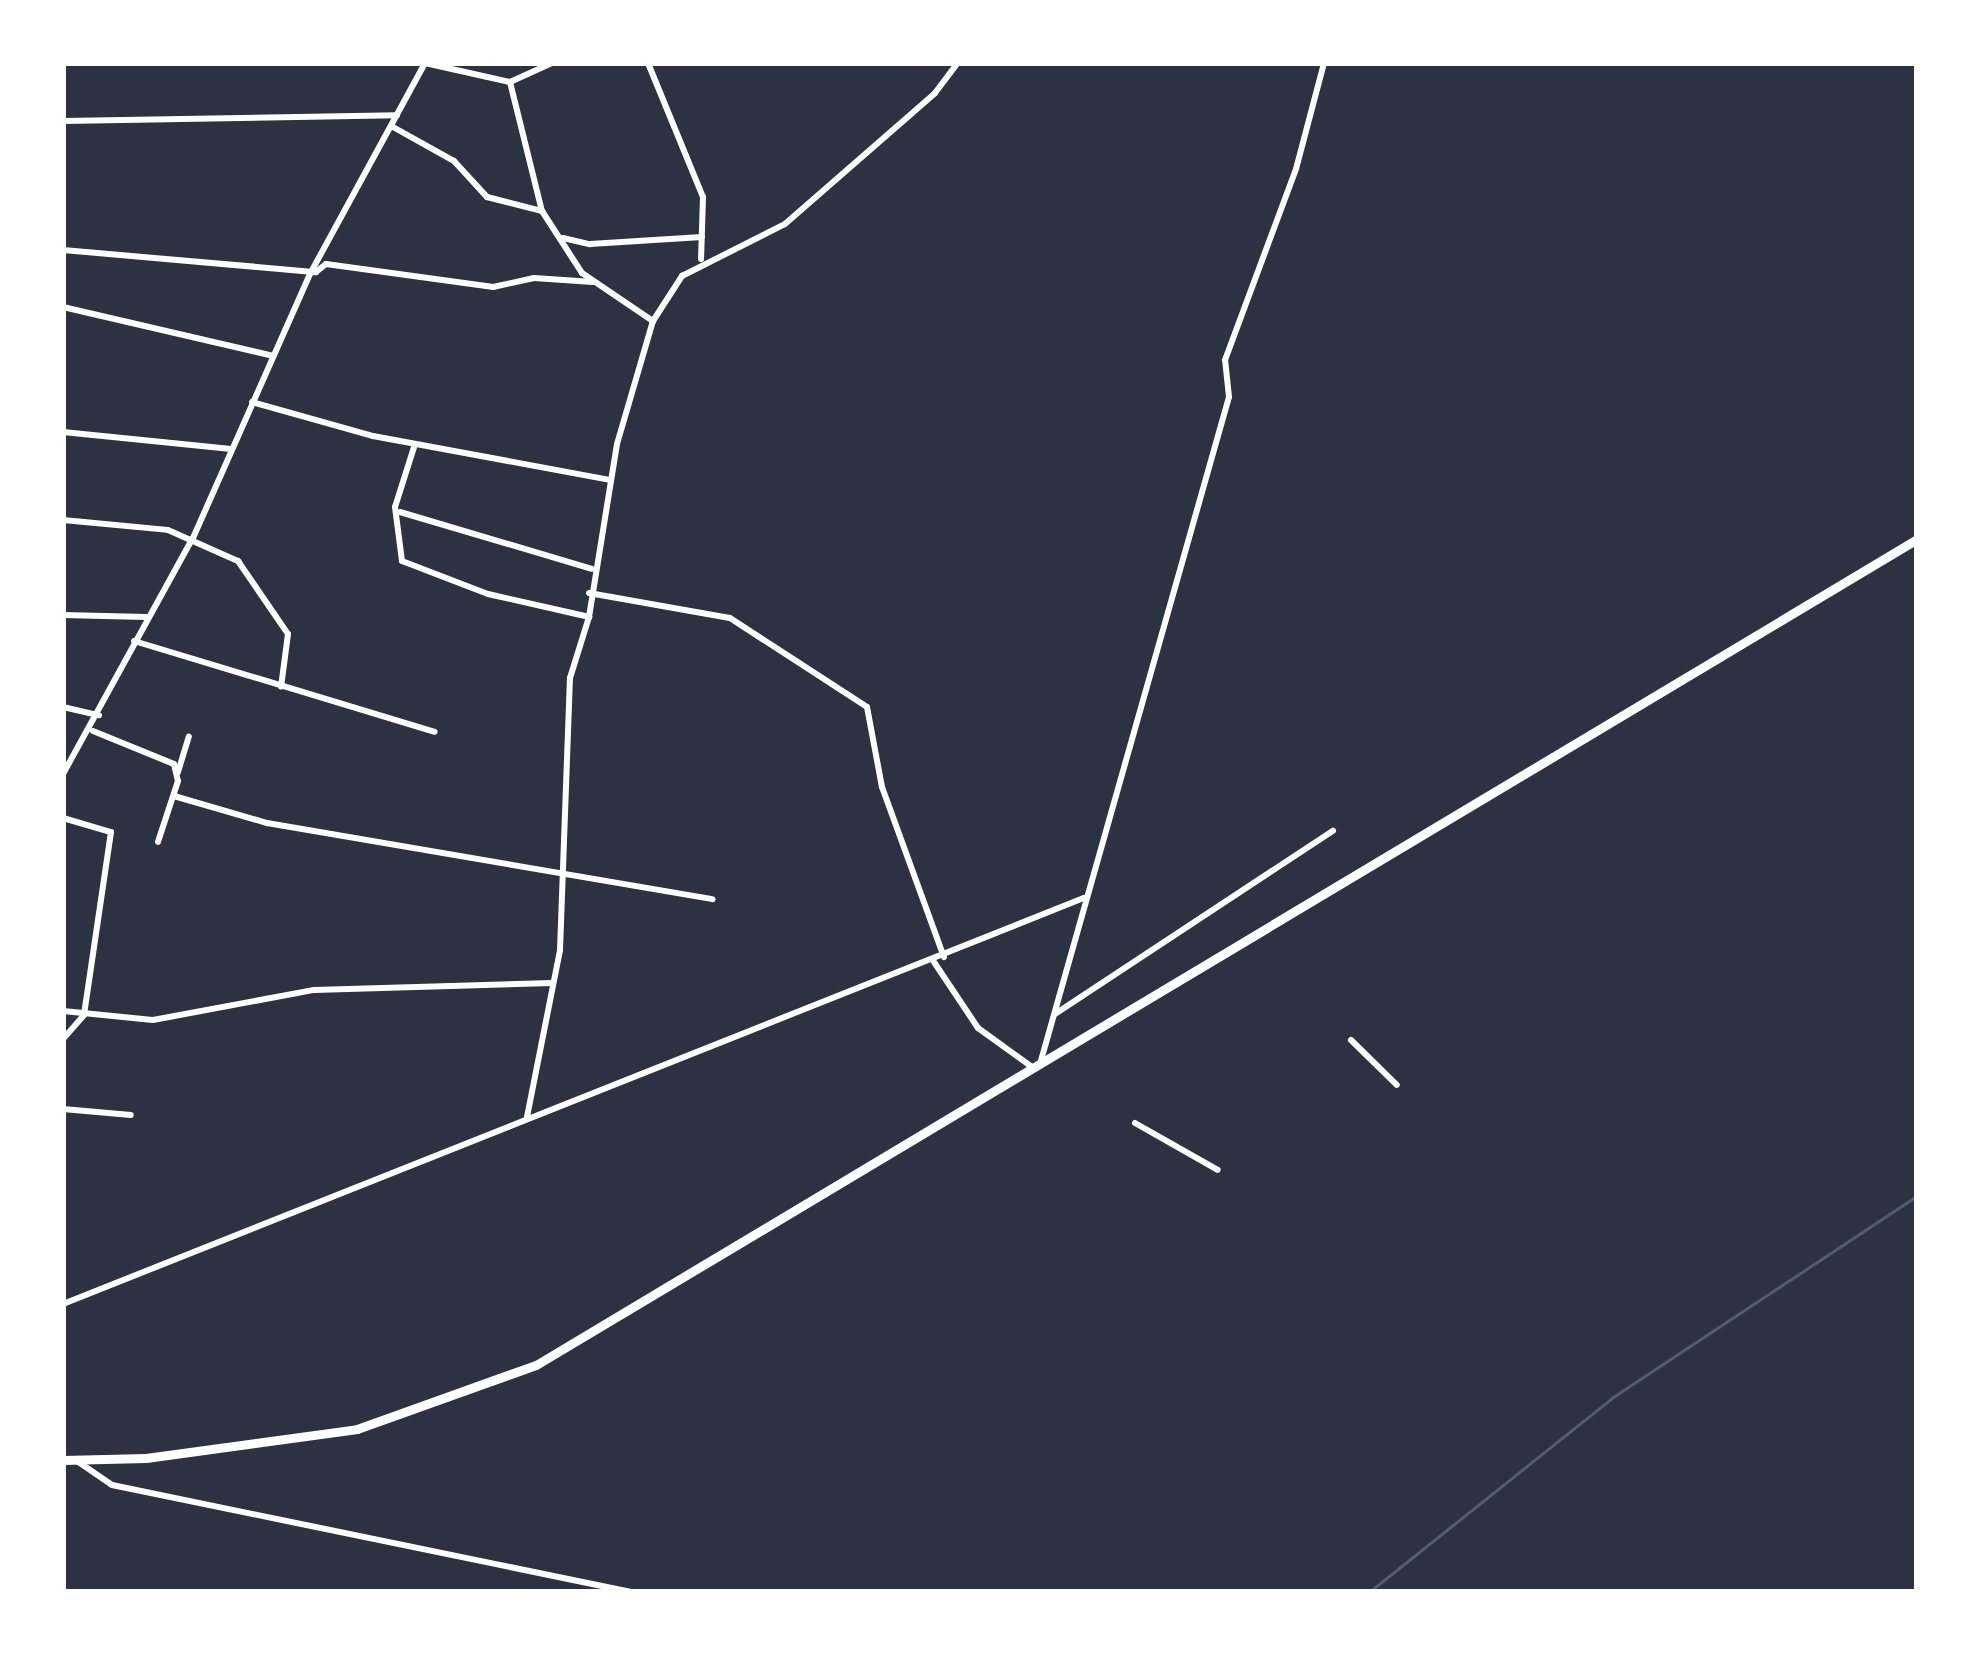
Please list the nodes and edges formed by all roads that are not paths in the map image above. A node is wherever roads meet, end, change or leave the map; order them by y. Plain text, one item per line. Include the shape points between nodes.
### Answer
1 (425, 63) edge
2 (552, 63) edge
3 (648, 63) edge
4 (958, 63) edge
5 (1324, 63) edge
6 (510, 82) junction
7 (398, 116) junction
8 (63, 121) edge
9 (392, 126) junction
10 (542, 211) junction
11 (703, 237) junction
12 (563, 238) junction
13 (63, 250) edge
14 (701, 259) junction
15 (313, 272) junction
16 (593, 283) junction
17 (63, 307) edge
18 (652, 321) junction
19 (273, 356) junction
20 (252, 402) junction
21 (63, 432) edge
22 (415, 444) junction
23 (231, 449) junction
24 (611, 480) junction
25 (399, 512) junction
26 (63, 520) edge
27 (194, 538) junction
28 (1917, 539) edge
29 (592, 569) junction
30 (589, 592) junction
31 (63, 615) edge
32 (146, 617) junction
33 (589, 617) junction
34 (134, 641) junction
35 (281, 687) junction
36 (63, 706) edge
37 (99, 715) junction
38 (91, 730) junction
39 (435, 733) dead end
40 (189, 737) dead end
41 (178, 772) junction
42 (63, 774) edge
43 (174, 796) junction
44 (63, 818) edge
45 (1333, 831) dead end
46 (158, 842) dead end
47 (561, 870) junction
48 (1084, 898) junction
49 (713, 899) dead end
50 (944, 957) junction
51 (934, 962) junction
52 (552, 983) junction
53 (63, 1010) edge
54 (1055, 1014) junction
55 (84, 1015) junction
56 (63, 1040) edge
57 (1351, 1040) dead end
58 (1038, 1070) junction
59 (1397, 1085) dead end
60 (63, 1109) edge
61 (131, 1115) dead end
62 (527, 1117) junction
63 (1136, 1124) dead end
64 (1218, 1170) dead end
65 (64, 1300) edge
66 (69, 1460) edge
67 (631, 1592) edge

1 - 6 street
1 - 7 street
2 - 6 street
3 - 11 street via 703,197
4 - 14 street via 935,93 785,224 732,257
5 - 48 street via 1296,169 1226,360 1229,397
6 - 10 street
7 - 8 street
7 - 9 street
9 - 10 street via 454,161 487,197
9 - 15 street
10 - 12 street
11 - 12 street
11 - 14 street
12 - 16 street
13 - 15 street
14 - 18 street via 666,293
15 - 16 street via 326,264 493,287 534,278
15 - 19 street
16 - 18 street
17 - 19 street
18 - 24 street
19 - 20 street
20 - 22 street
20 - 23 street
21 - 23 street
22 - 24 street
22 - 25 street
23 - 27 street
24 - 29 street
25 - 29 street
25 - 33 street via 394,531 412,568
26 - 27 street
27 - 32 street
27 - 35 street via 238,561 280,614 290,654
28 - 58 highway
29 - 30 street
30 - 33 street
30 - 50 street via 730,618 867,706 899,844
31 - 32 street
32 - 34 street
33 - 47 street via 570,679
34 - 35 street
34 - 37 street
35 - 39 street
36 - 37 street
37 - 38 street
38 - 41 street
38 - 42 street
40 - 41 street
41 - 43 street
43 - 46 street
43 - 47 street via 266,823
44 - 55 street via 111,832
45 - 54 street
47 - 49 street
47 - 52 street
48 - 50 street
48 - 54 street
50 - 51 street
51 - 58 street via 978,1028
51 - 62 street
52 - 55 street via 314,990 154,1020
52 - 62 street
53 - 55 street
54 - 58 street
55 - 56 street
57 - 59 street
58 - 66 highway via 592,1335 462,1396 275,1444
60 - 61 street
62 - 65 street
63 - 64 street
66 - 67 street via 112,1485

